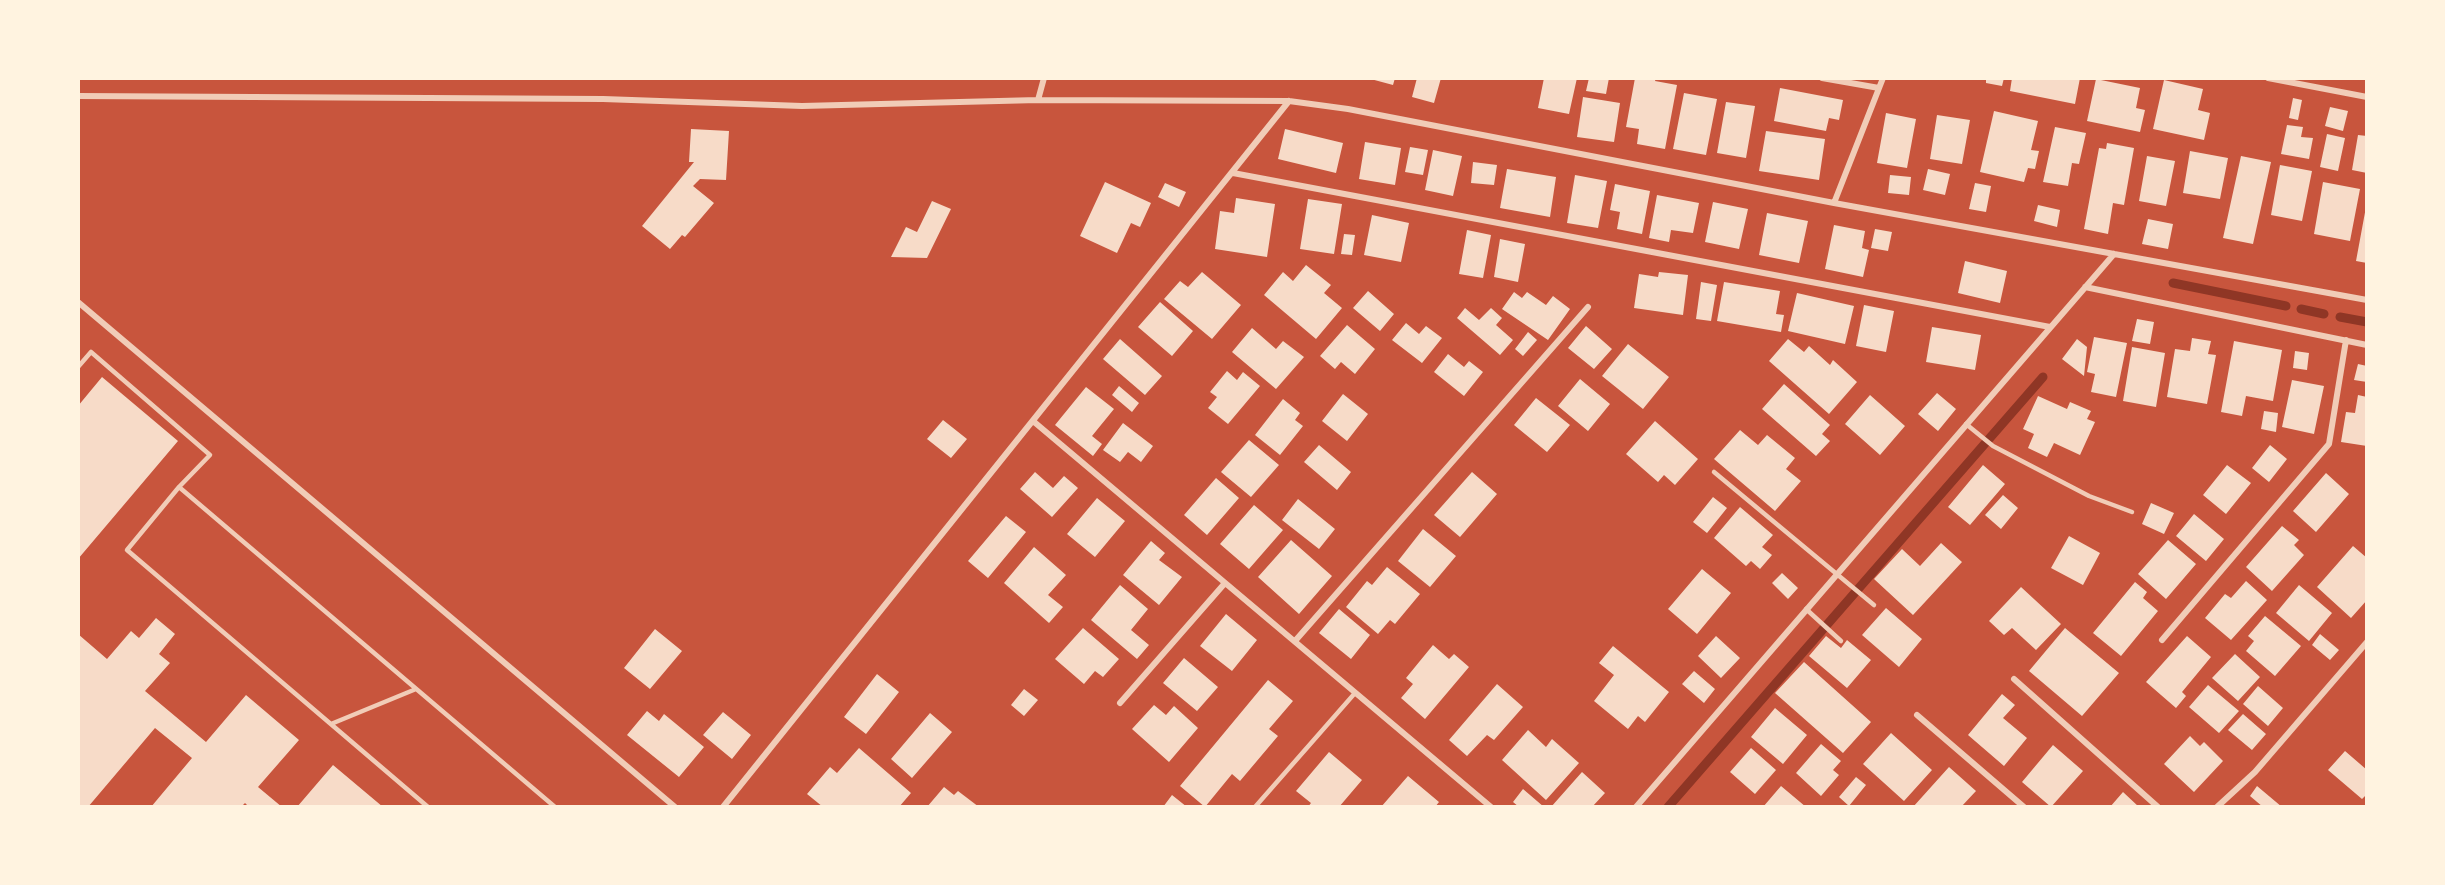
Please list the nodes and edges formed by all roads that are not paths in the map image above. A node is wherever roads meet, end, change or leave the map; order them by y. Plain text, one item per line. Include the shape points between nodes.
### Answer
1 (1044, 78) edge
2 (1822, 78) edge
3 (1883, 78) edge
4 (2268, 78) edge
5 (1879, 88) junction
6 (78, 96) edge
7 (2367, 97) edge
8 (1038, 100) junction
9 (1289, 101) junction
10 (1233, 173) junction
11 (1834, 204) junction
12 (2114, 254) junction
13 (2085, 287) junction
14 (2367, 300) edge
15 (78, 302) edge
16 (1588, 307) dead end
17 (2050, 327) junction
18 (2346, 340) junction
19 (2367, 345) edge
20 (78, 367) edge
21 (1034, 421) junction
22 (1966, 424) junction
23 (1713, 472) dead end
24 (179, 488) junction
25 (2132, 512) dead end
26 (1837, 574) junction
27 (1225, 583) junction
28 (1874, 605) dead end
29 (1806, 609) junction
30 (2162, 640) dead end
31 (1294, 641) junction
32 (1842, 641) dead end
33 (2367, 642) edge
34 (2014, 679) dead end
35 (416, 689) junction
36 (1355, 693) junction
37 (1120, 703) dead end
38 (1917, 715) dead end
39 (331, 724) junction
40 (428, 807) edge
41 (555, 807) edge
42 (675, 807) edge
43 (723, 807) edge
44 (1255, 807) edge
45 (1491, 807) edge
46 (1636, 807) edge
47 (2024, 807) edge
48 (2158, 807) edge
49 (2217, 807) edge

1 - 8 street
2 - 5 street
3 - 5 street
4 - 7 street
5 - 11 street
6 - 8 street via 603,99 802,106
8 - 9 street
9 - 10 street
9 - 11 street via 1348,109
10 - 17 street
10 - 21 street
11 - 12 street
12 - 13 street
12 - 14 street
13 - 17 street
13 - 18 street
15 - 42 street
16 - 31 street
17 - 22 street
18 - 19 street
18 - 30 street via 2329,444
20 - 24 lane via 91,352 210,455
21 - 27 street
21 - 43 street
22 - 25 lane via 1993,446 2089,496
22 - 26 street
23 - 26 lane
24 - 35 lane
24 - 39 lane via 127,549
26 - 28 lane
26 - 29 street
27 - 31 street
27 - 37 street
29 - 32 lane
29 - 46 street
31 - 36 street
33 - 49 street via 2255,772
34 - 48 street
35 - 39 lane
35 - 41 lane
36 - 44 lane
36 - 45 street
38 - 47 street
39 - 40 lane

